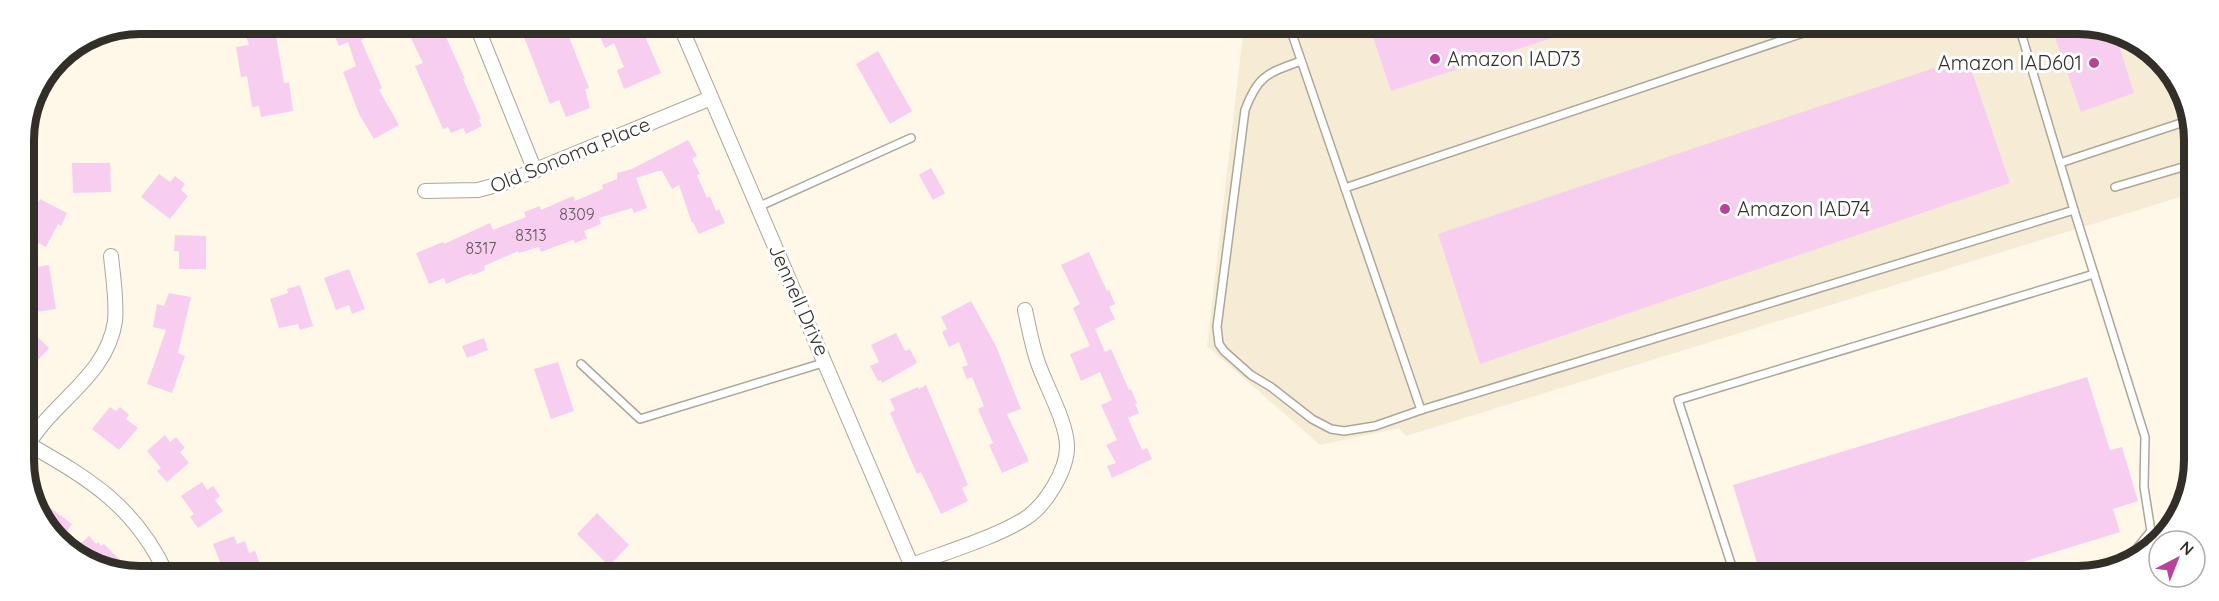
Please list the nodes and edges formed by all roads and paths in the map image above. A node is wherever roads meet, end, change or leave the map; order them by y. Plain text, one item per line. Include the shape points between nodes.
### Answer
1 (1292, 34) edge
2 (1800, 34) edge
3 (2021, 34) edge
4 (480, 35) edge
5 (684, 35) edge
6 (1301, 61) junction
7 (711, 98) junction
8 (2183, 122) edge
9 (911, 138) dead end
10 (2060, 163) junction
11 (2184, 167) edge
12 (535, 171) junction
13 (2115, 187) dead end
14 (1345, 188) junction
15 (425, 191) dead end
16 (758, 207) junction
17 (2074, 210) junction
18 (111, 256) dead end
19 (2094, 274) junction
20 (1025, 310) dead end
21 (826, 362) junction
22 (581, 364) dead end
23 (1421, 410) junction
24 (34, 436) edge
25 (34, 450) edge
26 (2136, 549) edge
27 (162, 566) edge
28 (912, 566) edge
29 (923, 566) edge
30 (1733, 566) edge

1 - 6 lane
2 - 14 lane
3 - 10 lane
4 - 12 street
5 - 7 street, Jennell Drive
6 - 14 lane
6 - 23 lane via 1260,80 1245,110 1217,327 1219,344 1251,375 1331,429 1376,426
7 - 12 street, Old Sonoma Place
7 - 16 street, Jennell Drive
8 - 10 lane
9 - 16 lane
10 - 17 lane
11 - 13 lane
12 - 15 street, Old Sonoma Place via 478,190
14 - 23 lane
16 - 21 street, Jennell Drive
17 - 19 lane
17 - 23 lane
18 - 24 street via 115,318 106,352
19 - 26 lane via 2145,437 2144,487 2151,531
19 - 30 lane via 1678,400
20 - 29 street via 1038,362 1067,445 1060,476 1027,517
21 - 22 lane via 640,419
21 - 28 street, Jennell Drive
25 - 27 street via 104,491 147,538

